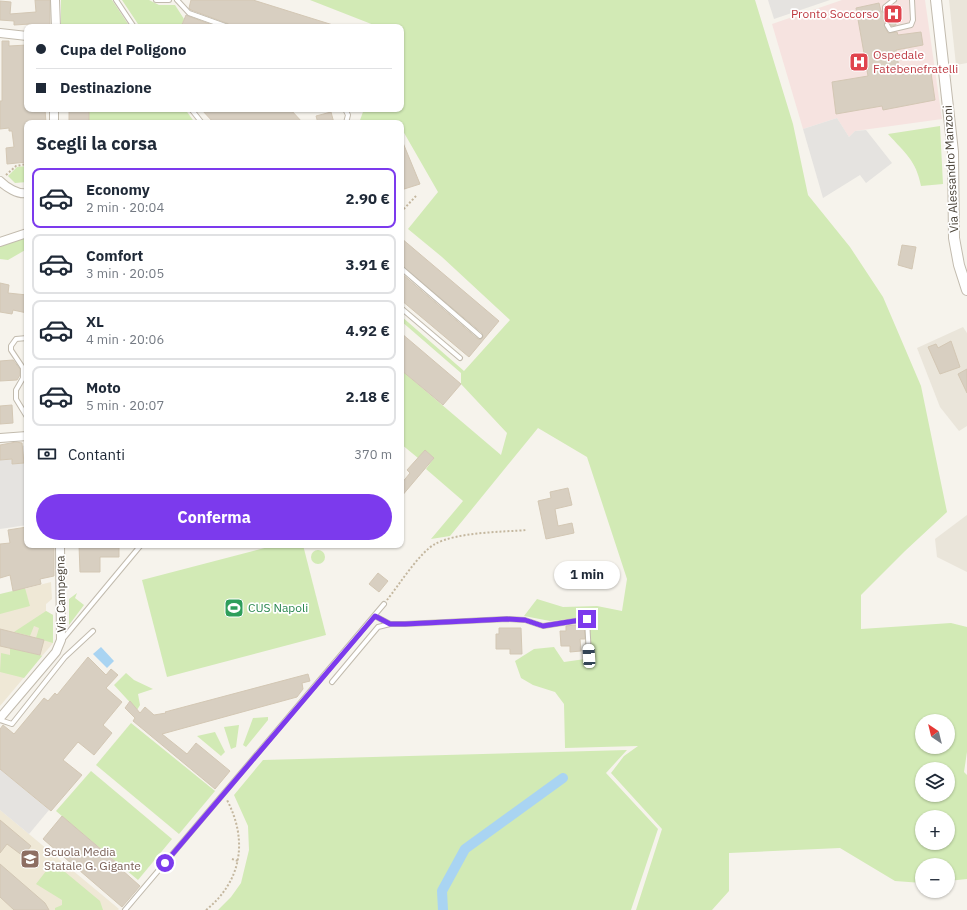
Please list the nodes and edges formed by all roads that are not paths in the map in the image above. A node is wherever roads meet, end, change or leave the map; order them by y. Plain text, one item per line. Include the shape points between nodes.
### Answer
1 (55, 0) edge
2 (116, 0) edge
3 (156, 0) edge
4 (169, 0) edge
5 (177, 0) edge
6 (894, 0) edge
7 (912, 0) edge
8 (936, 0) edge
9 (885, 10) dead end
10 (56, 24) edge
11 (132, 24) edge
12 (220, 24) edge
13 (887, 25) dead end
14 (0, 33) edge
15 (24, 36) edge
16 (193, 112) edge
17 (200, 120) edge
18 (0, 181) edge
19 (24, 194) edge
20 (24, 235) edge
21 (0, 242) edge
22 (404, 271) edge
23 (967, 290) edge
24 (404, 311) edge
25 (480, 336) dead end
26 (24, 338) edge
27 (460, 358) dead end
28 (24, 412) edge
29 (24, 436) edge
30 (0, 438) edge
31 (60, 548) edge
32 (138, 548) edge
33 (384, 604) road end
34 (375, 616) junction
35 (390, 624) junction
36 (93, 631) dead end
37 (61, 640) junction
38 (589, 656) dead end
39 (332, 682) dead end
40 (0, 719) edge
41 (125, 910) edge

1 - 10 street
2 - 11 lane
3 - 4 lane
5 - 12 lane via 189,13
6 - 9 lane via 887,4
7 - 13 lane via 911,25 890,30
8 - 23 street, Via Alessandro Manzoni via 953,152 954,238
14 - 15 street
16 - 17 lane
18 - 19 street
20 - 21 street
22 - 25 lane
24 - 27 lane
26 - 28 lane via 16,339 11,350 23,368 23,378 16,390 16,399
29 - 30 street
31 - 37 street, Via Campegna
32 - 37 lane
33 - 34 lane
34 - 35 lane
34 - 41 lane
35 - 38 lane via 507,619 525,620 543,626 587,619
35 - 39 lane via 378,627
36 - 40 lane via 65,657 12,724
37 - 40 street, Via Campegna via 56,652

